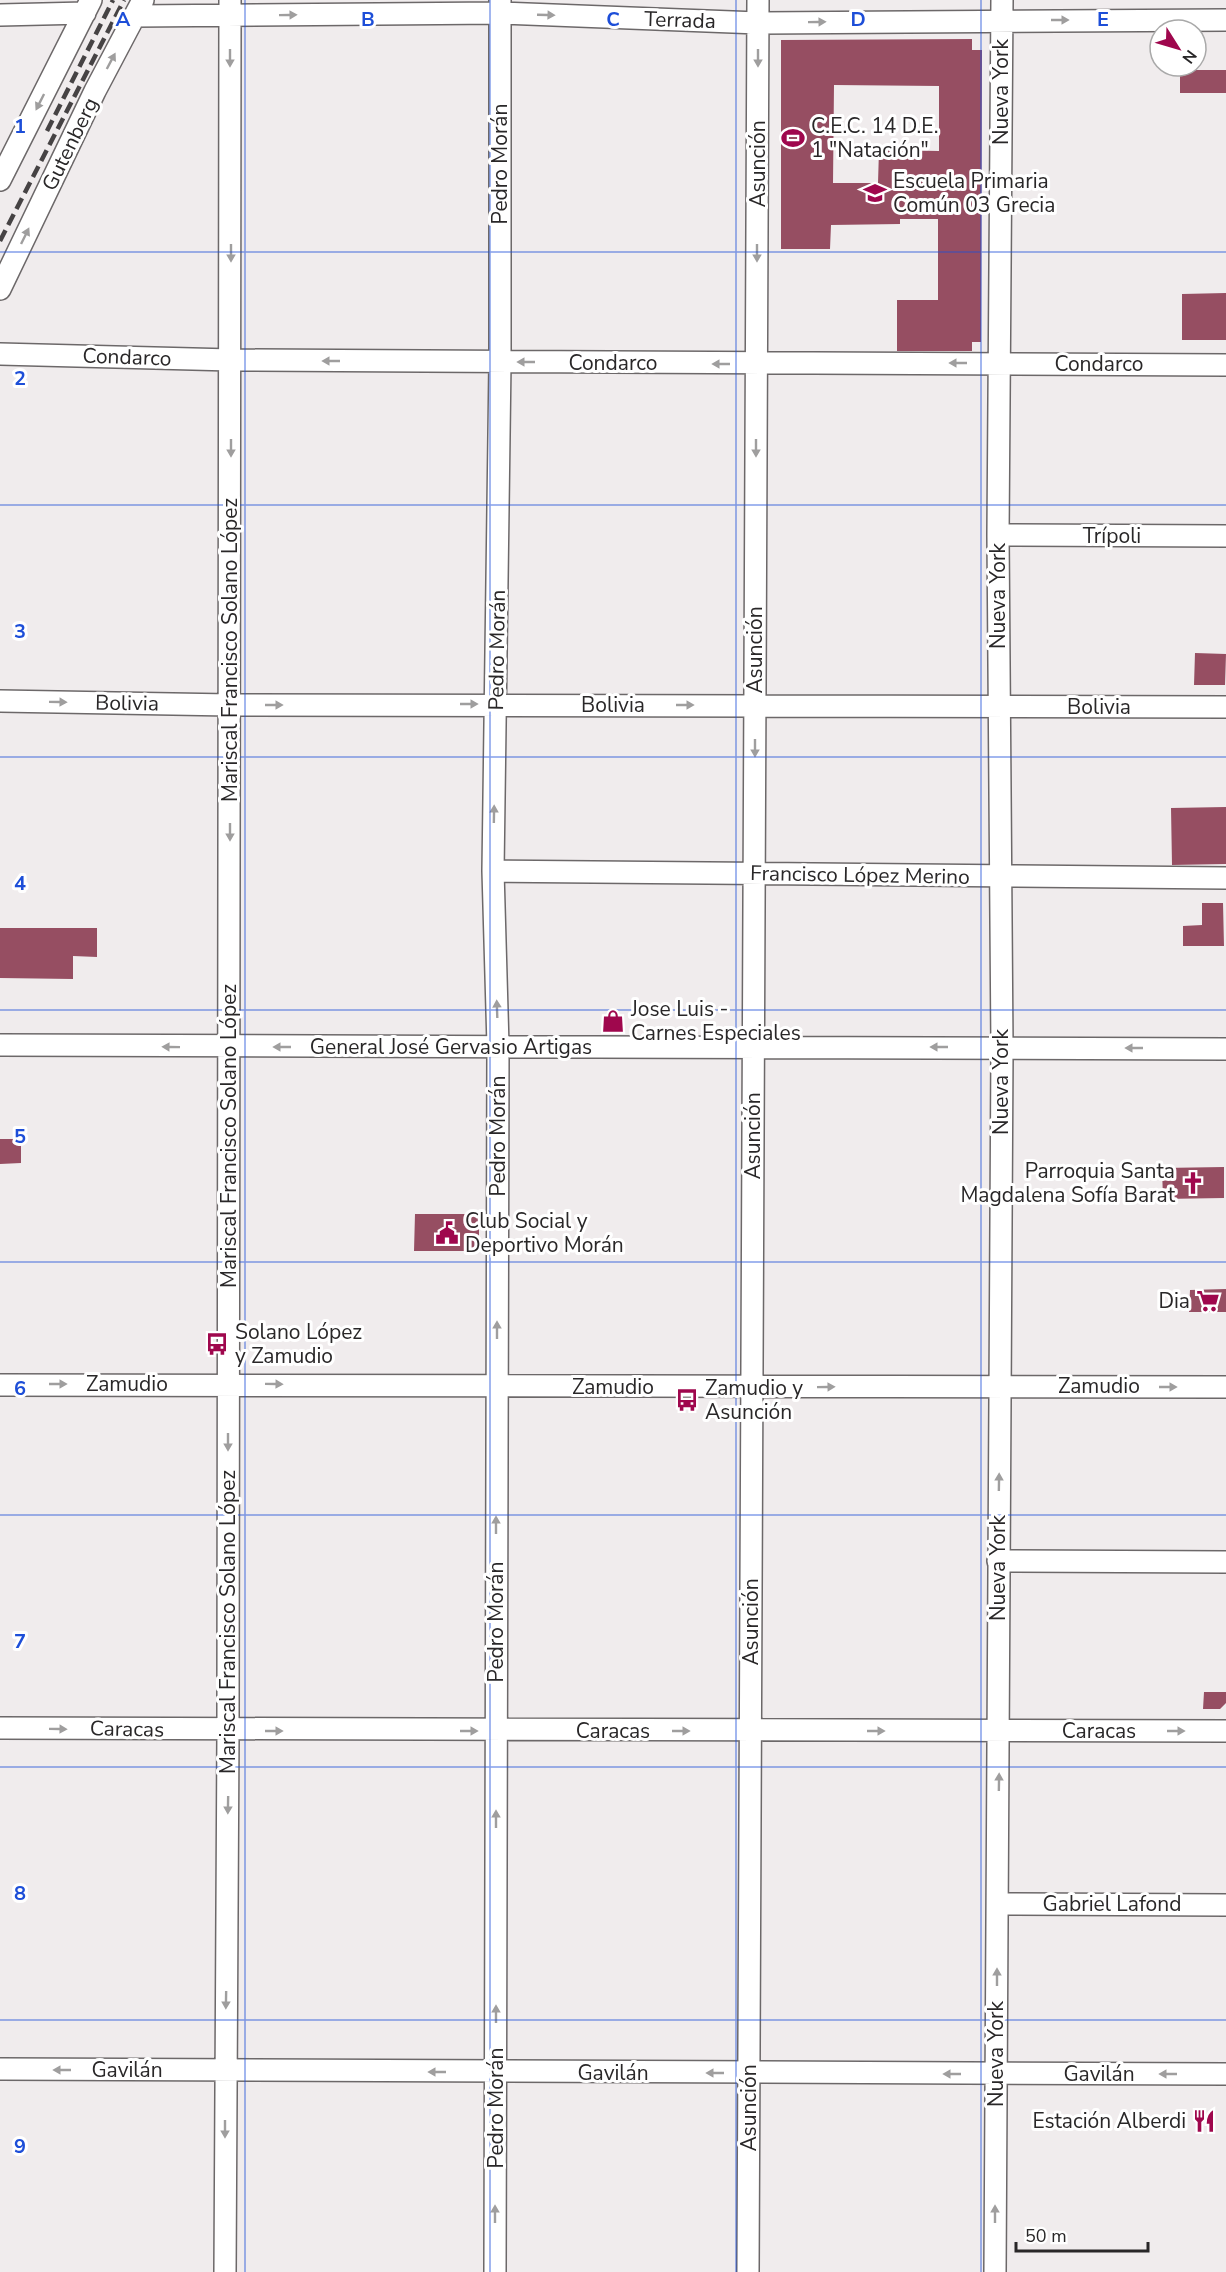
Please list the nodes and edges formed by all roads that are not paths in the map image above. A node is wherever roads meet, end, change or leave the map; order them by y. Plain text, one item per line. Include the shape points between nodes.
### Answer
1 (758, 0) edge
2 (88, 6) edge
3 (500, 6) edge
4 (139, 8) edge
5 (230, 8) edge
6 (1001, 10) edge
7 (0, 15) edge
8 (1226, 20) edge
9 (758, 23) junction
10 (0, 180) edge
11 (0, 289) edge
12 (0, 354) edge
13 (231, 360) junction
14 (500, 362) junction
15 (999, 363) junction
16 (757, 364) junction
17 (1226, 365) edge
18 (998, 535) junction
19 (1226, 536) edge
20 (0, 701) edge
21 (497, 704) junction
22 (230, 705) junction
23 (755, 706) junction
24 (1226, 707) edge
25 (999, 708) junction
26 (493, 871) junction
27 (754, 873) junction
28 (1001, 876) junction
29 (1226, 878) edge
30 (0, 1045) edge
31 (498, 1046) junction
32 (754, 1046) junction
33 (229, 1047) junction
34 (1002, 1048) junction
35 (1226, 1048) edge
36 (228, 1383) junction
37 (0, 1385) edge
38 (1000, 1386) junction
39 (496, 1387) junction
40 (1226, 1387) edge
41 (752, 1388) junction
42 (998, 1561) junction
43 (1226, 1562) edge
44 (0, 1728) edge
45 (228, 1731) junction
46 (496, 1731) junction
47 (751, 1731) junction
48 (999, 1731) junction
49 (1226, 1731) edge
50 (998, 1904) junction
51 (1226, 1905) edge
52 (0, 2069) edge
53 (225, 2071) junction
54 (496, 2072) junction
55 (749, 2073) junction
56 (996, 2074) junction
57 (1226, 2074) edge
58 (225, 2272) edge
59 (495, 2272) edge
60 (748, 2272) edge
61 (995, 2272) edge

1 - 9 street, Asunción
2 - 7 street
2 -> 10 street
5 -> 3 street, Terrada
3 -> 9 street, Terrada
3 - 14 street, Pedro Morán
4 - 5 street, Terrada
11 -> 4 street, Gutenberg
5 -> 13 street, Mariscal Francisco Solano López
6 -> 8 street, Terrada
9 -> 6 street, Terrada
6 - 15 street, Nueva York
9 -> 16 street, Asunción
12 - 13 street, Condarco
14 -> 13 street, Condarco
13 -> 22 street, Mariscal Francisco Solano López
16 -> 14 street, Condarco
14 - 21 street, Pedro Morán
15 -> 16 street, Condarco
15 - 17 street, Condarco
15 - 18 street, Nueva York
16 -> 23 street, Asunción
18 - 19 street, Trípoli
18 - 25 street, Nueva York
20 -> 22 street, Bolivia
22 -> 21 street, Bolivia
21 -> 23 street, Bolivia
26 -> 21 street, Pedro Morán
22 -> 33 street, Mariscal Francisco Solano López
23 - 25 street, Bolivia
23 -> 27 street, Asunción
24 - 25 street, Bolivia
25 - 28 street, Nueva York
26 - 27 street, Francisco López Merino
31 -> 26 street, Pedro Morán
27 - 28 street, Francisco López Merino
27 - 32 street, Asunción
28 - 29 street, Francisco López Merino
28 - 34 street, Nueva York
33 -> 30 street, General José Gervasio Artigas
31 - 32 street, General José Gervasio Artigas
31 -> 33 street, General José Gervasio Artigas
39 -> 31 street, Pedro Morán
34 -> 32 street, General José Gervasio Artigas
32 - 41 street, Asunción
33 - 36 street, Mariscal Francisco Solano López
35 -> 34 street, General José Gervasio Artigas
34 - 38 street, Nueva York
37 -> 36 street, Zamudio
36 -> 39 street, Zamudio
36 -> 45 street, Mariscal Francisco Solano López
38 -> 40 street, Zamudio
41 -> 38 street, Zamudio
42 -> 38 street, Nueva York
39 - 41 street, Zamudio
46 -> 39 street, Pedro Morán
41 - 47 street, Asunción
42 - 43 street
42 - 48 street, Nueva York
44 -> 45 street, Caracas
45 -> 46 street, Caracas
45 -> 53 street, Mariscal Francisco Solano López
46 -> 47 street, Caracas
54 -> 46 street, Pedro Morán
47 -> 48 street, Caracas
47 - 55 street, Asunción
48 -> 49 street, Caracas
50 -> 48 street, Nueva York
50 - 51 street, Gabriel Lafond
56 -> 50 street, Nueva York
53 -> 52 street, Gavilán
54 -> 53 street, Gavilán
53 -> 58 street, Mariscal Francisco Solano López
55 -> 54 street, Gavilán
59 -> 54 street, Pedro Morán
56 -> 55 street, Gavilán
55 - 60 street, Asunción
57 -> 56 street, Gavilán
61 -> 56 street, Nueva York

